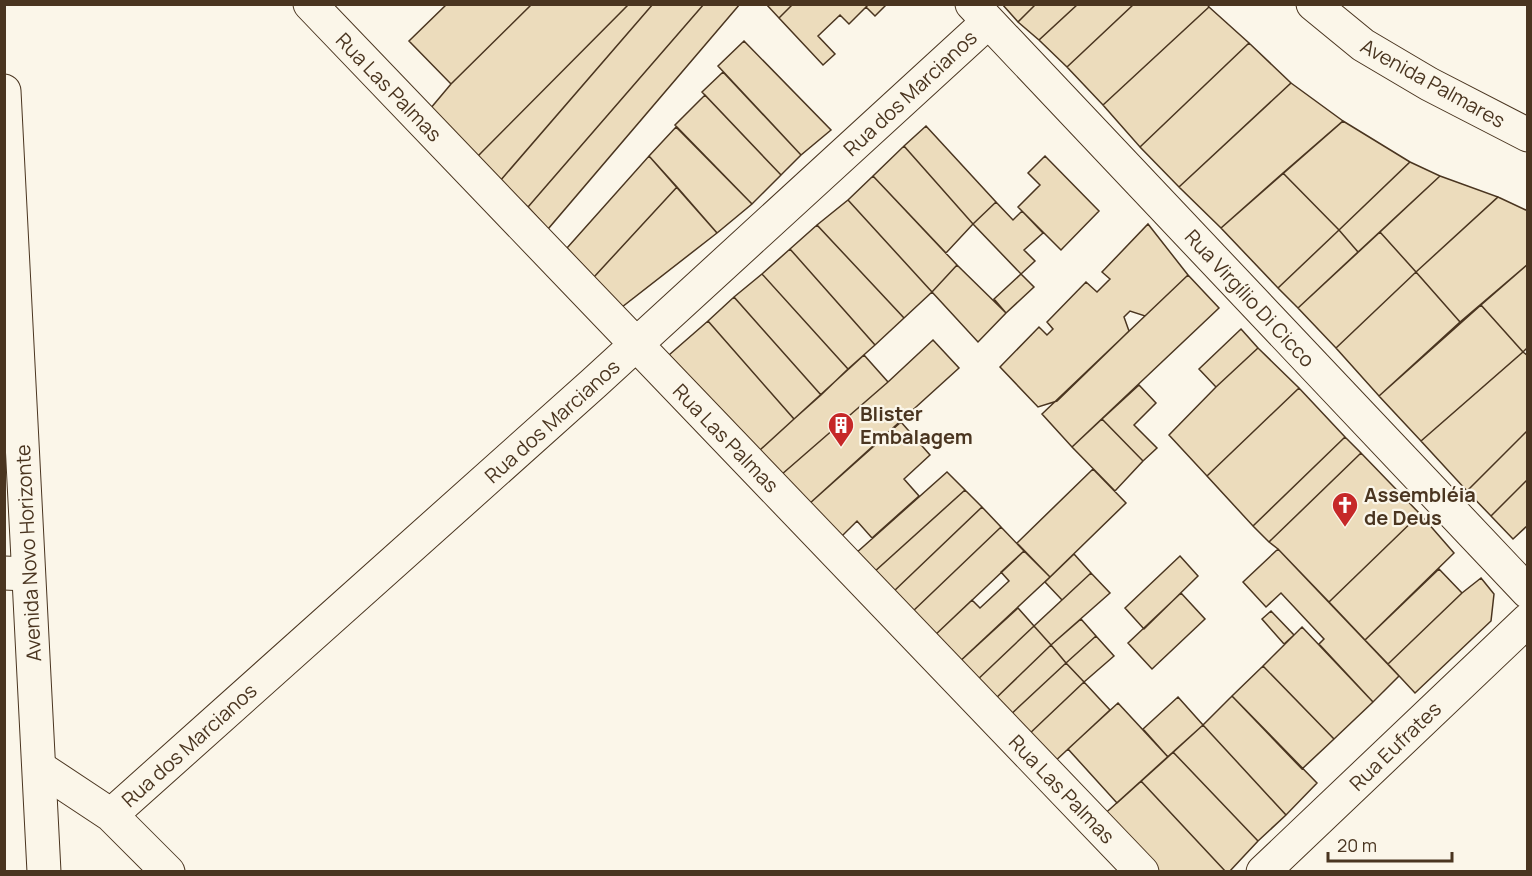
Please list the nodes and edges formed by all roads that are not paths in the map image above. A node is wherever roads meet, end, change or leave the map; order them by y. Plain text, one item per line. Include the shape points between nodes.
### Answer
1 (310, 4) edge
2 (1313, 4) edge
3 (980, 13) edge
4 (4, 91) edge
5 (1527, 135) edge
6 (636, 345) junction
7 (16, 574) edge
8 (1522, 574) edge
9 (1527, 620) edge
10 (40, 768) junction
11 (111, 815) junction
12 (44, 872) edge
13 (168, 872) edge
14 (1142, 872) edge
15 (1263, 872) edge

1 - 6 street, Rua Las Palmas
2 - 5 street, Avenida Palmares via 1363,45
3 - 6 street, Rua dos Marcianos
3 - 8 street, Rua Virgílio Di Cicco
4 - 7 street, Avenida Novo Horizonte
6 - 11 street, Rua dos Marcianos
6 - 14 street, Rua Las Palmas
7 - 10 street, Avenida Novo Horizonte
9 - 15 street, Rua Eufrates
10 - 11 street
10 - 12 street, Avenida Novo Horizonte
11 - 13 street

